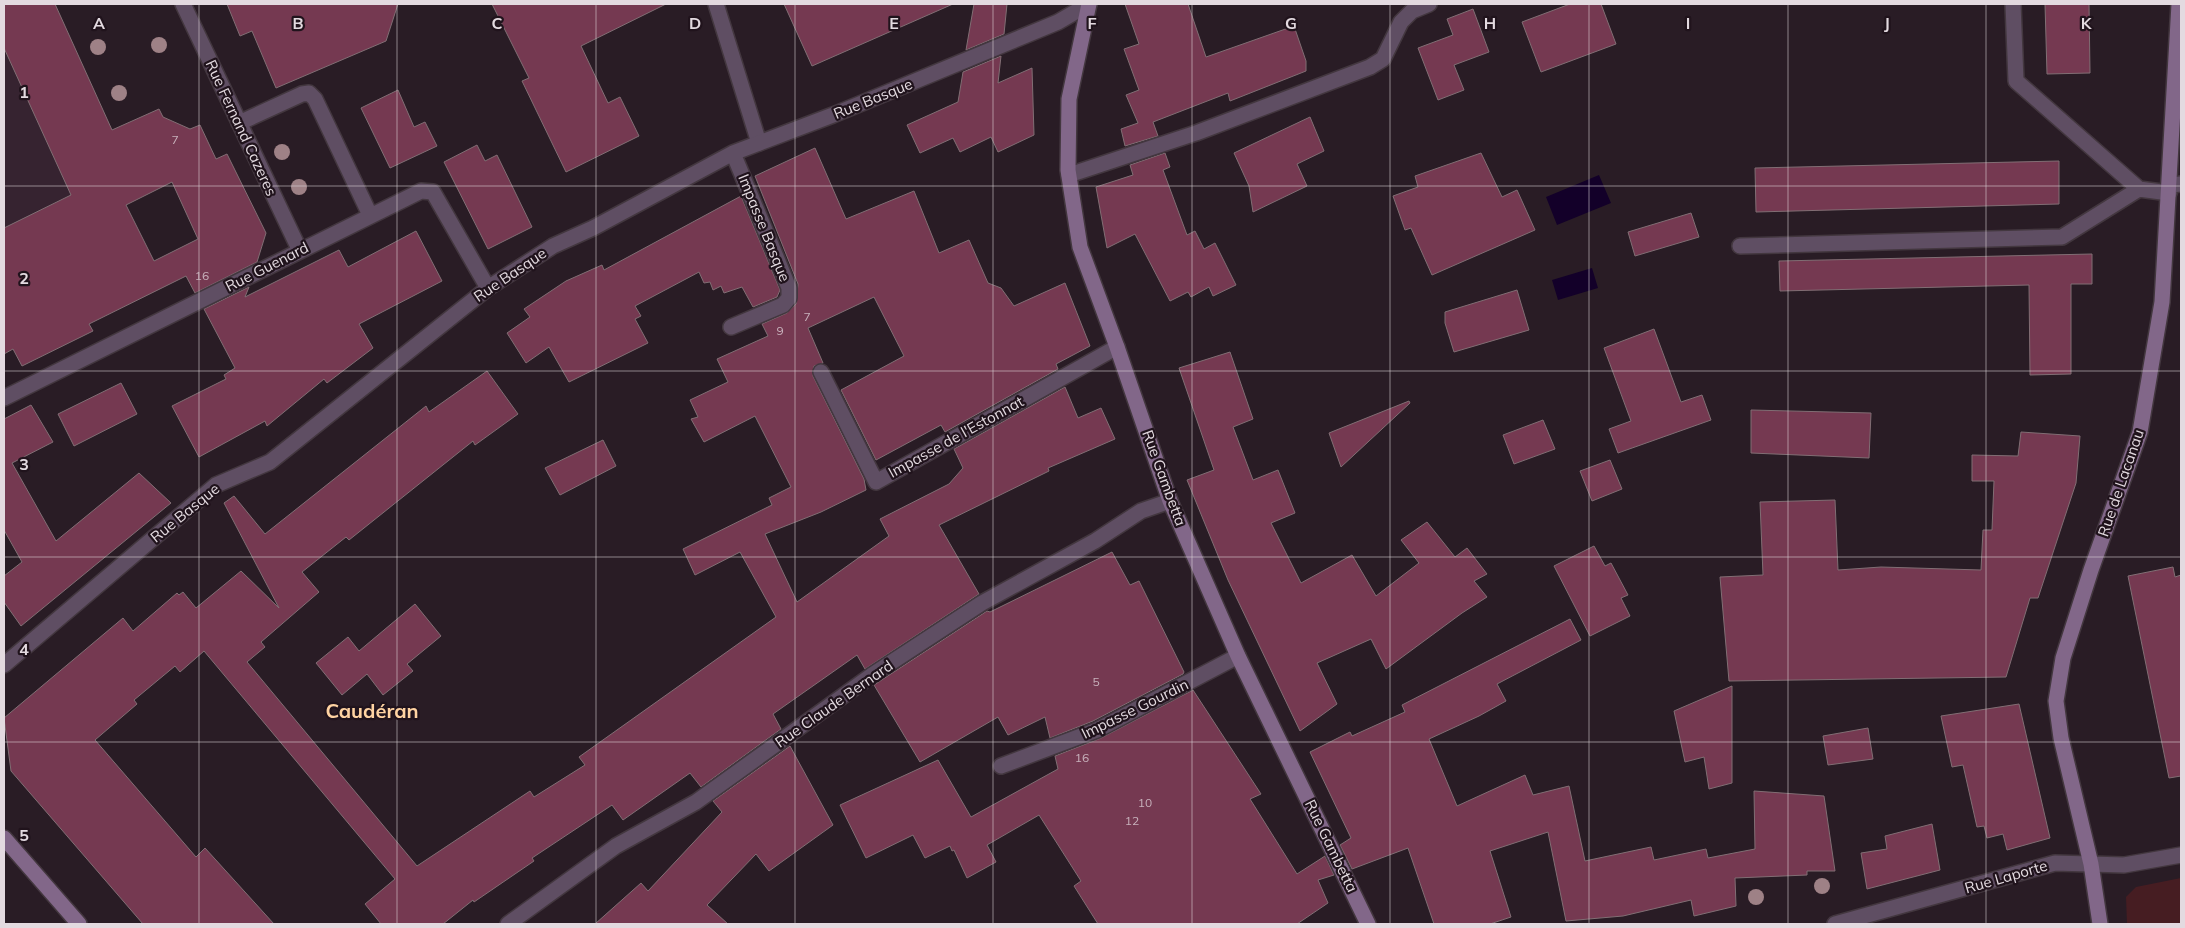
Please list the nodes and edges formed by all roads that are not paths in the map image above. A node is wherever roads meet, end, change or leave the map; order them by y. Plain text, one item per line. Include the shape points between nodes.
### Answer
1 (183, 4) edge
2 (716, 4) edge
3 (1089, 4) edge
4 (1429, 4) edge
5 (2013, 4) edge
6 (2179, 4) edge
7 (2179, 56) edge
8 (239, 123) junction
9 (759, 143) junction
10 (733, 153) junction
11 (1069, 175) junction
12 (2173, 187) edge
13 (2139, 189) junction
14 (370, 215) junction
15 (1740, 246) dead end
16 (300, 251) junction
17 (488, 288) junction
18 (731, 327) dead end
19 (1117, 347) junction
20 (821, 372) dead end
21 (4, 398) edge
22 (1170, 501) junction
23 (1238, 656) junction
24 (4, 666) edge
25 (1001, 766) dead end
26 (4, 838) edge
27 (2181, 855) edge
28 (2091, 864) junction
29 (79, 924) edge
30 (508, 924) edge
31 (1368, 924) edge
32 (1835, 924) edge
33 (2100, 924) edge

1 - 8 street, Rue Fernand Cazeres
2 - 9 street
3 - 9 street, Rue Basque via 1058,22
3 - 11 street, Rue Gambetta via 1069,99
4 - 11 street via 1412,11 1401,22 1383,59 1370,67
5 - 13 street via 2016,82
6 - 7 street, Rue de Lacanau
7 - 12 street, Rue de Lacanau
8 - 14 street via 309,93 315,99
8 - 16 street, Rue Fernand Cazeres
9 - 10 street, Rue Basque
10 - 17 street, Rue Basque via 553,246
10 - 18 street, Impasse Basque via 788,288 789,298 783,305
11 - 19 street, Rue Gambetta via 1080,247
12 - 13 street
12 - 28 street, Rue de Lacanau via 2162,302 2140,432 2063,658 2056,701 2061,738
13 - 15 street via 2062,237
14 - 16 street, Rue Guenard
14 - 17 street, Rue Guenard via 421,191 433,192
16 - 21 street, Rue Guenard
17 - 24 street, Rue Basque via 270,462 216,485
19 - 20 street, Impasse de l'Estonnat via 876,482
19 - 22 street, Rue Gambetta
22 - 23 street, Rue Gambetta
22 - 30 street, Rue Claude Bernard via 1141,511 982,603 872,676 696,802 616,846
23 - 25 street, Impasse Gourdin via 1097,730
23 - 31 street, Rue Gambetta
26 - 29 street
27 - 28 street, Rue Laporte via 2124,865
28 - 32 street, Rue Laporte via 2055,863
28 - 33 street, Rue de Lacanau

